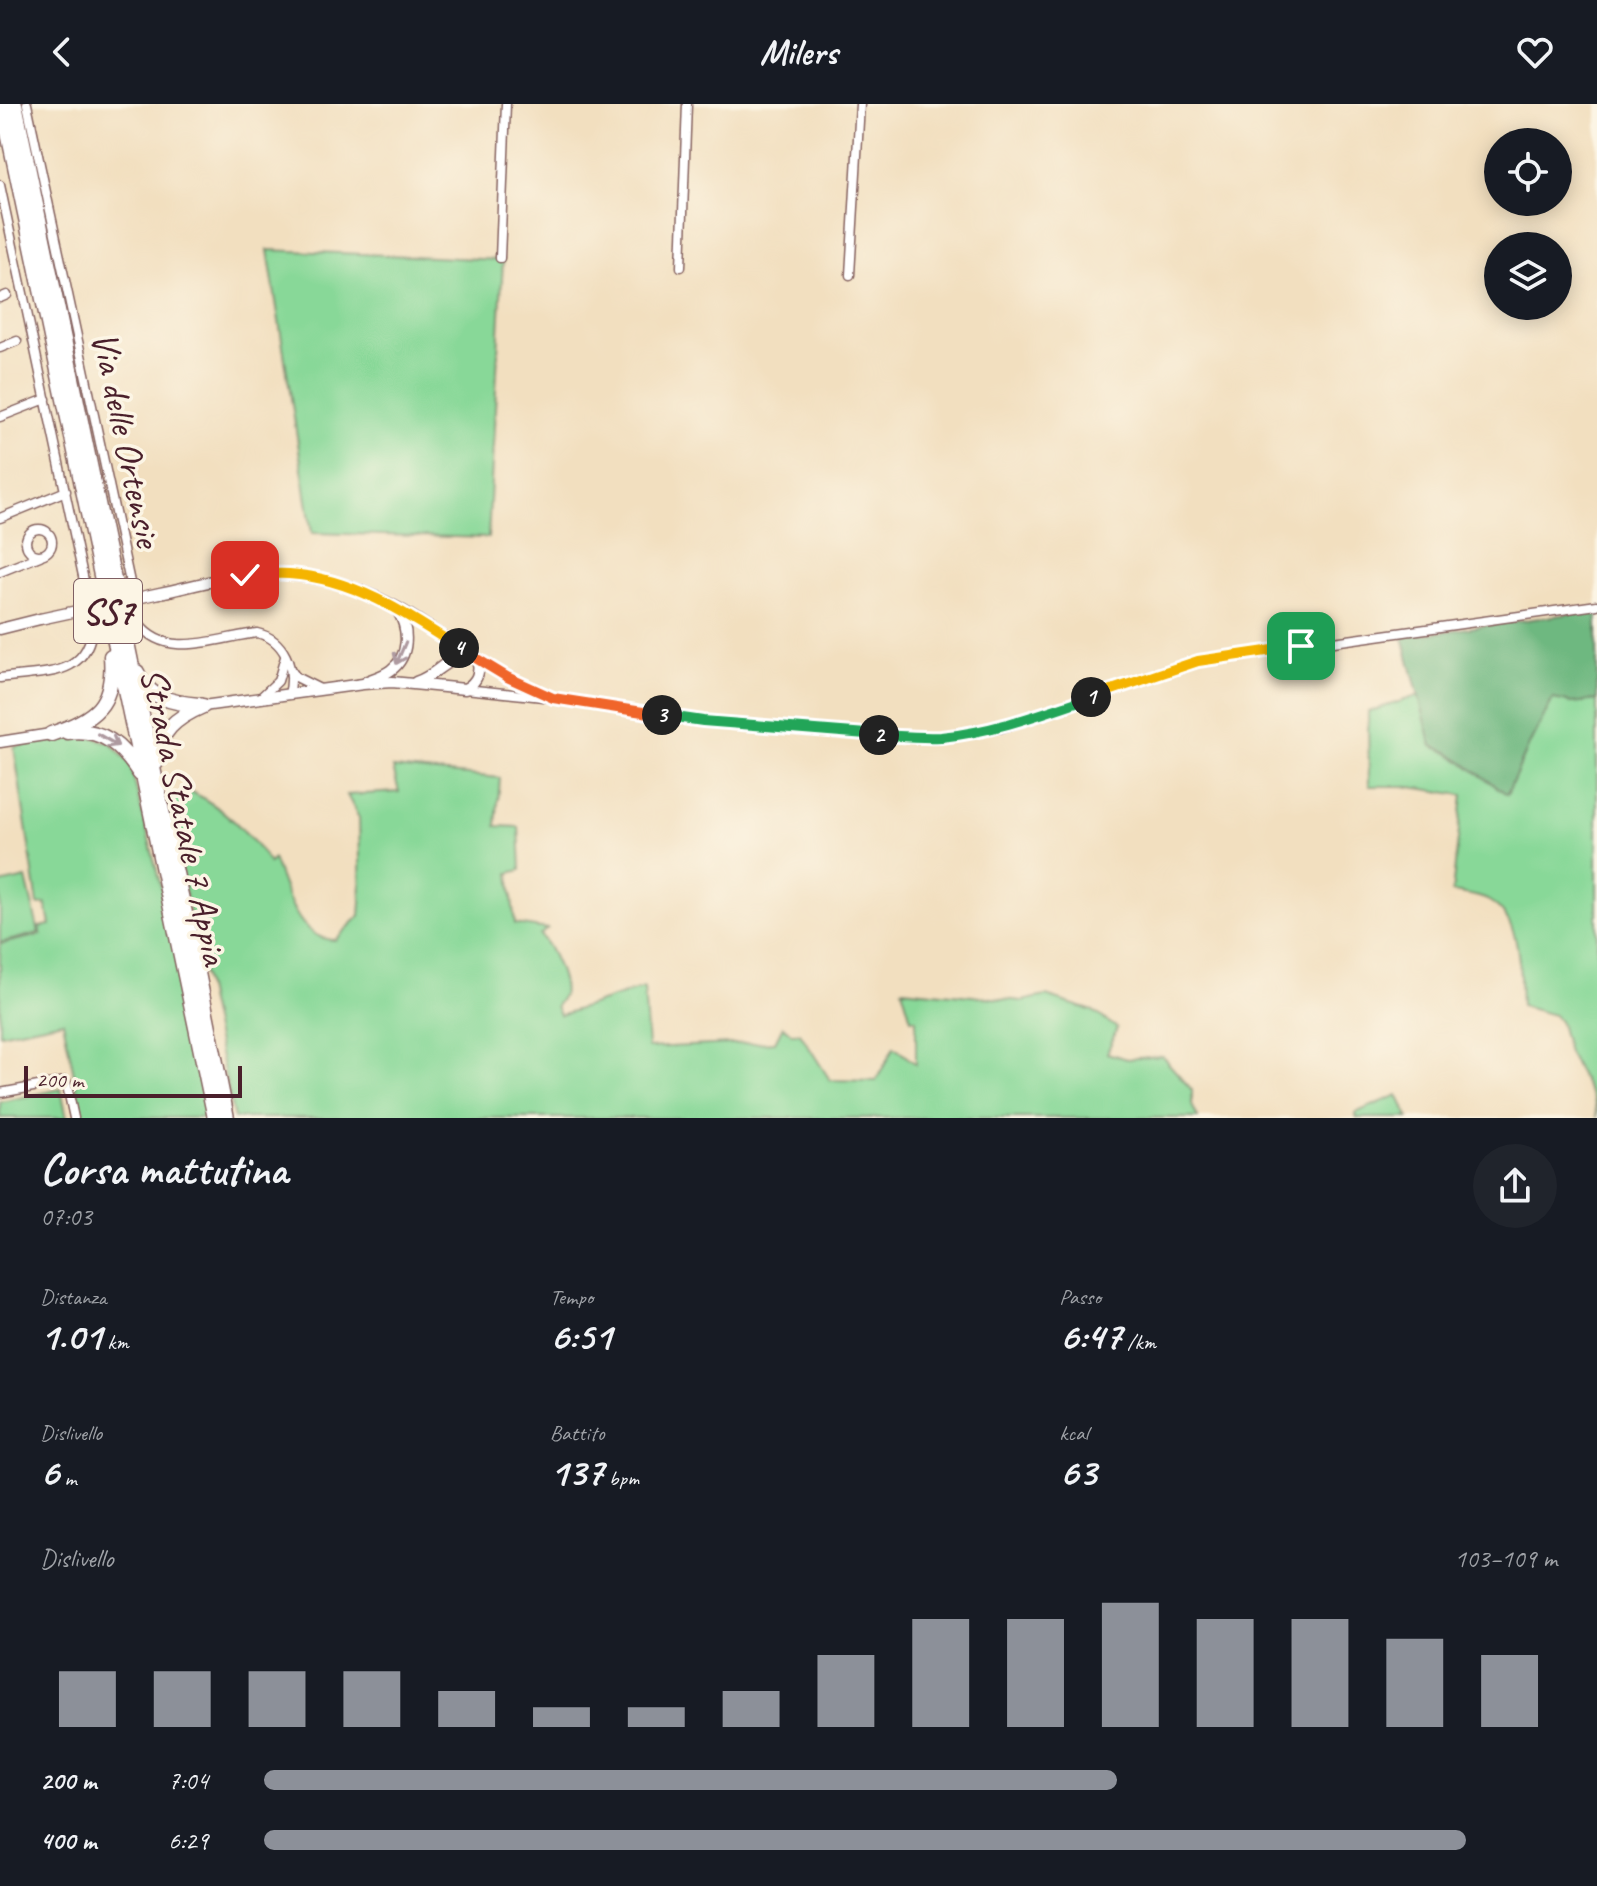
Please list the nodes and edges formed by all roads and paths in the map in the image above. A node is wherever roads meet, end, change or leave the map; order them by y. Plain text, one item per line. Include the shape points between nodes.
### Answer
1 (2, 104) edge
2 (15, 104) edge
3 (27, 104) edge
4 (506, 104) edge
5 (687, 104) edge
6 (860, 104) edge
7 (0, 185) edge
8 (5, 234) edge
9 (500, 258) dead end
10 (681, 267) dead end
11 (850, 275) dead end
12 (17, 341) dead end
13 (0, 348) edge
14 (46, 399) junction
15 (0, 417) edge
16 (66, 491) junction
17 (0, 518) edge
18 (42, 555) dead end
19 (0, 572) edge
20 (1597, 605) edge
21 (394, 606) junction
22 (110, 616) junction
23 (0, 629) edge
24 (126, 636) junction
25 (474, 656) junction
26 (287, 669) junction
27 (0, 678) edge
28 (412, 683) junction
29 (363, 684) junction
30 (320, 689) junction
31 (465, 689) junction
32 (289, 694) junction
33 (260, 698) junction
34 (553, 698) junction
35 (203, 706) junction
36 (51, 734) junction
37 (2, 740) edge
38 (146, 785) junction
39 (162, 811) junction
40 (0, 1093) edge
41 (74, 1118) edge
42 (215, 1118) edge
43 (227, 1118) edge

1 - 22 highway, Strada Statale 7 Appia / SS7
2 - 24 highway, Strada Statale 7 Appia / SS7
3 - 26 street, Via delle Ortensie via 139,624 167,644 257,633 280,645
4 - 9 street
5 - 10 street
6 - 11 street
7 - 8 street
8 - 14 street
12 - 13 street
14 - 15 street
14 - 16 street
16 - 17 street
16 - 27 street via 93,623 88,645 81,658 62,670
18 - 19 street
20 - 34 street via 1198,661 1001,728 937,737 703,721
21 - 23 street, bridge via 364,592 290,574 245,575
21 - 25 street
21 -> 29 street via 406,630 401,659
22 - 36 highway via 112,672 106,697 89,719
22 - 38 highway, Strada Statale 7 Appia / SS7
24 - 35 highway via 148,690 180,704
24 - 39 highway, Strada Statale 7 Appia / SS7
25 - 28 street via 445,662
25 - 31 street via 479,666 476,680
25 - 34 street
26 - 30 street
26 - 32 street
26 - 33 street
28 - 29 street
28 - 31 street
29 - 30 street
30 - 32 street
31 - 34 street
32 - 33 street
33 - 35 street
35 - 39 highway via 174,721 159,741 156,766
36 - 37 street
36 -> 38 highway via 89,731 115,742
38 - 42 highway, Strada Statale 7 Appia / SS7
39 - 43 highway, Strada Statale 7 Appia / SS7
40 - 41 street via 66,1081

